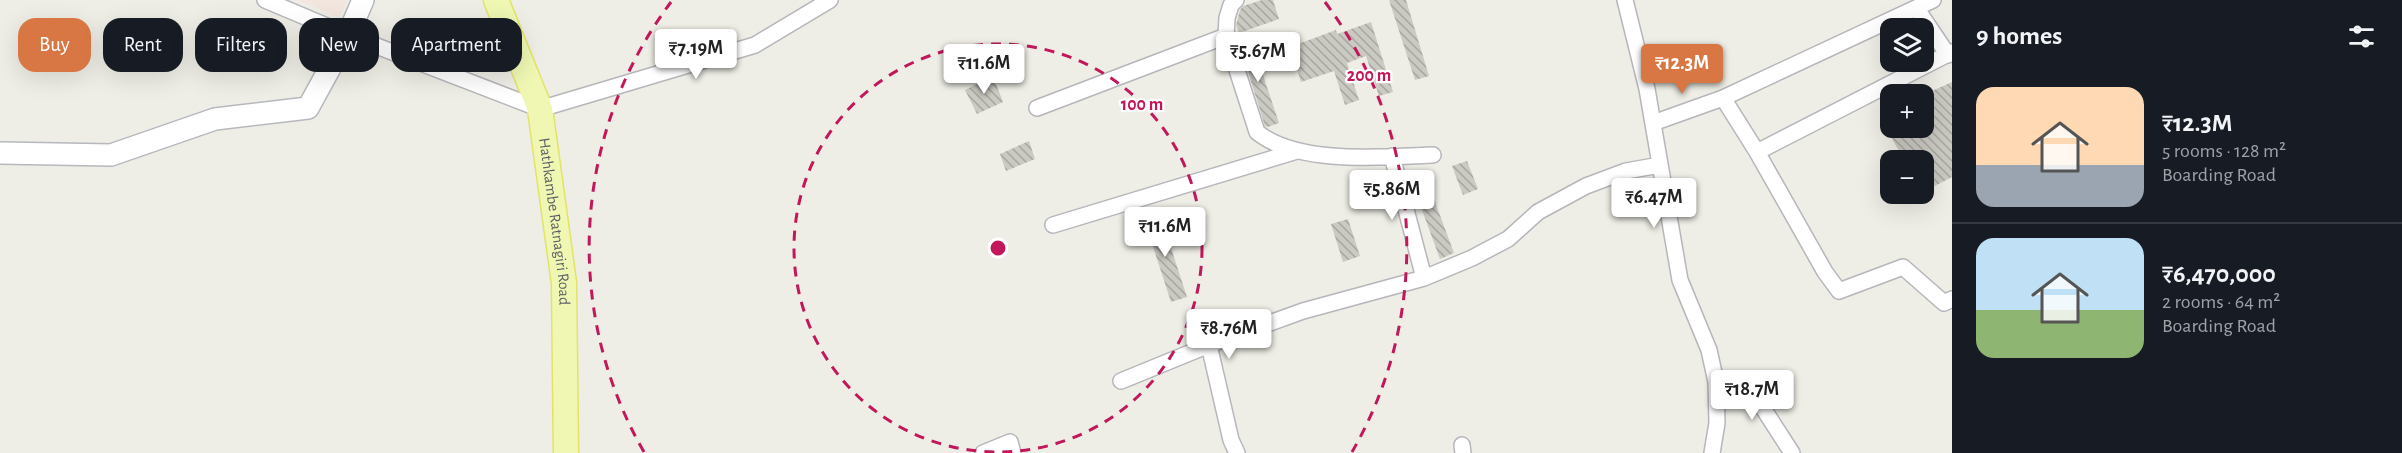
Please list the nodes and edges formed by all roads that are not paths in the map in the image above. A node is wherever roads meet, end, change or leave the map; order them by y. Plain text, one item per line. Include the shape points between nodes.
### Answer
1 (265, 0) edge
2 (363, 0) edge
3 (496, 0) edge
4 (512, 0) edge
5 (830, 0) edge
6 (1236, 0) edge
7 (1624, 0) edge
8 (1933, 0) edge
9 (816, 5) edge
10 (1917, 9) junction
11 (308, 18) edge
12 (355, 18) edge
13 (1226, 36) junction
14 (379, 46) edge
15 (1950, 54) edge
16 (328, 72) edge
17 (1723, 98) junction
18 (545, 108) junction
19 (1037, 108) dead end
20 (1653, 123) junction
21 (1297, 151) junction
22 (1756, 152) junction
23 (0, 153) edge
24 (1433, 155) dead end
25 (1392, 156) junction
26 (1660, 165) junction
27 (1053, 225) dead end
28 (1424, 278) junction
29 (1952, 299) edge
30 (1209, 345) junction
31 (1121, 381) dead end
32 (1716, 382) junction
33 (566, 453) edge
34 (581, 453) edge
35 (982, 453) edge
36 (1013, 453) edge
37 (1237, 453) edge
38 (1712, 453) edge
39 (1792, 453) edge

1 - 11 street
2 - 12 street
3 - 18 main road, Hathkambe Ratnagiri Road
4 - 18 main road
5 - 9 street
6 - 13 street via 1227,18
7 - 20 street
8 - 10 street
9 - 18 street via 755,45
10 - 15 street
10 - 17 street
13 - 19 street
13 - 21 street via 1257,132 1266,140
14 - 18 street
15 - 22 street
16 - 23 street via 308,108 215,119 111,155
17 - 20 street
17 - 22 street
18 - 33 main road, Hathkambe Ratnagiri Road via 564,283
18 - 34 main road via 578,278
20 - 26 street
21 - 25 street via 1347,157
21 - 27 street
22 - 29 street via 1839,291 1903,267 1944,303
24 - 25 street
25 - 28 street
26 - 28 street via 1626,171 1586,186 1538,212 1508,239
26 - 32 street via 1680,280 1708,350
28 - 30 street via 1303,311
30 - 31 street
30 - 37 street
32 - 38 street via 1717,423
32 - 39 street via 1752,391
35 - 36 street via 1010,442

